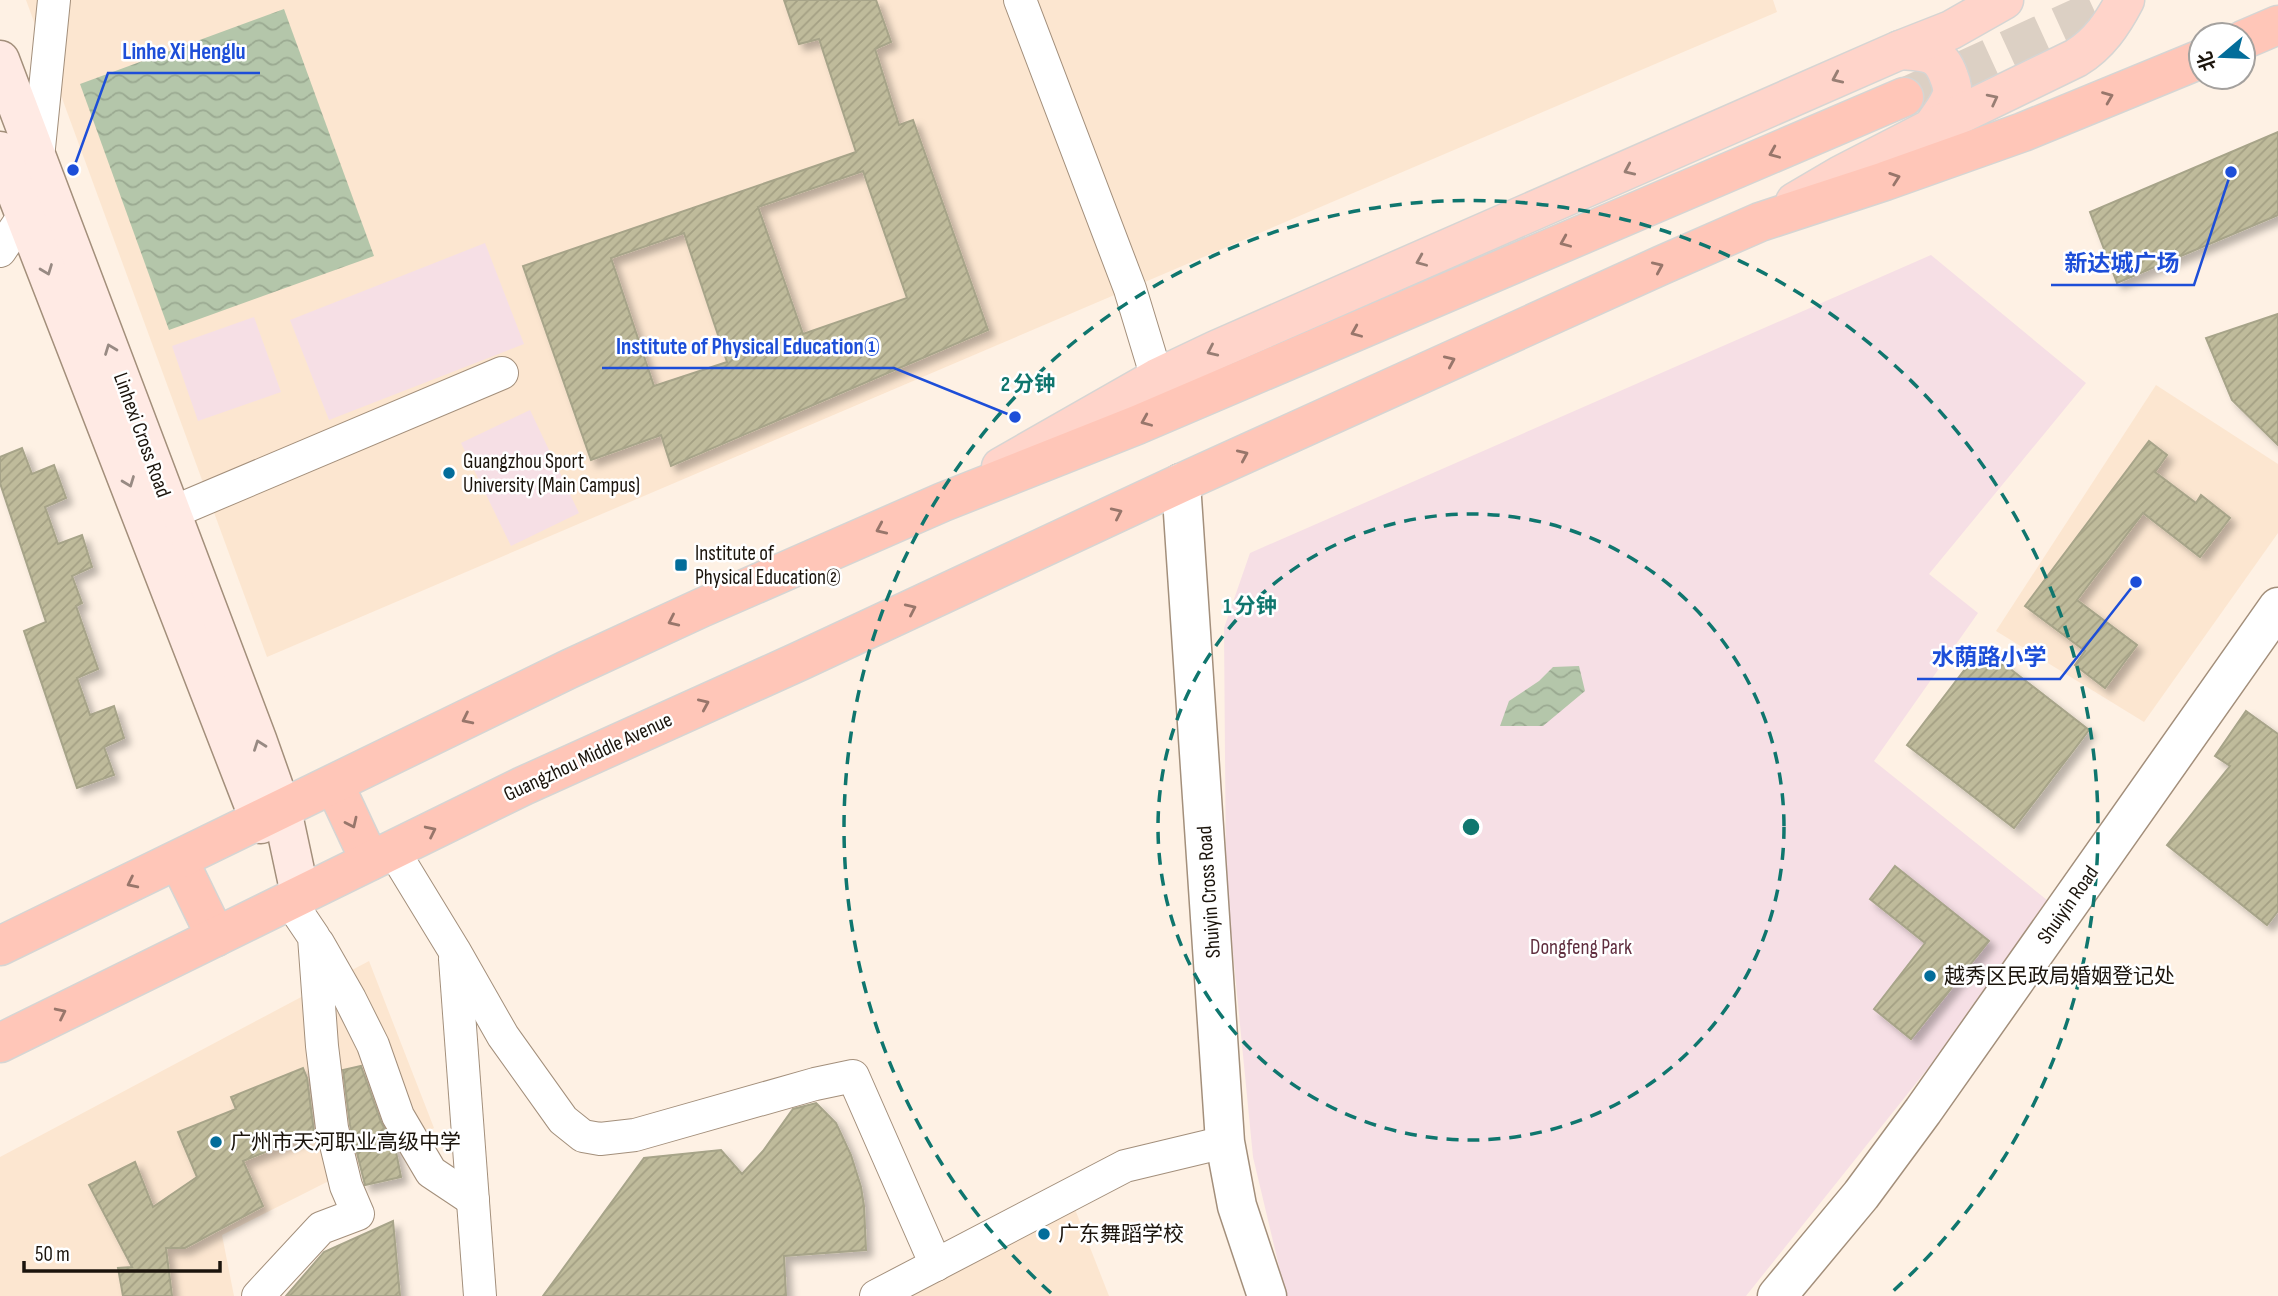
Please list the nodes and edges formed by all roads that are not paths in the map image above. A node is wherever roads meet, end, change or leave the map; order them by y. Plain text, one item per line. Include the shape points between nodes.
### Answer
1 (54, 0) edge
2 (1020, 0) edge
3 (2004, 0) edge
4 (2125, 0) edge
5 (2278, 25) edge
6 (2257, 34) edge
7 (1900, 50) junction
8 (0, 60) edge
9 (2187, 65) edge
10 (1904, 97) tunnel mouth
11 (1932, 128) junction
12 (14, 156) edge
13 (25, 214) junction
14 (1760, 222) junction
15 (0, 251) edge
16 (502, 373) dead end
17 (1157, 378) junction
18 (1181, 483) junction
19 (943, 502) junction
20 (171, 513) junction
21 (2278, 607) edge
22 (2265, 650) edge
23 (334, 784) junction
24 (271, 815) junction
25 (381, 856) junction
26 (179, 861) junction
27 (295, 897) junction
28 (216, 937) junction
29 (314, 937) junction
30 (0, 946) edge
31 (454, 950) junction
32 (0, 1042) edge
33 (1225, 1142) junction
34 (473, 1200) junction
35 (936, 1265) junction
36 (258, 1296) edge
37 (480, 1296) edge
38 (876, 1296) edge
39 (1267, 1296) edge
40 (1777, 1296) edge

1 - 12 street
2 - 17 street via 1130,289
3 - 7 main road via 1951,30
11 -> 4 main road via 2091,48
5 - 6 highway
7 - 11 main road via 1935,55 1945,65 1952,93
7 -> 17 main road
8 - 12 main road, Linhexi Cross Road via 20,113
14 -> 9 highway, Guangzhou Middle Avenue via 2023,132
10 -> 19 highway via 1137,425
11 - 14 main road
12 - 13 main road, Linhexi Cross Road
20 -> 12 main road, Linhexi Cross Road
13 - 15 street
13 -> 24 main road, Linhexi Cross Road
18 -> 14 highway, Guangzhou Middle Avenue
16 - 20 street
17 - 19 main road
25 -> 18 highway, Guangzhou Middle Avenue
18 - 33 street, Shuiyin Cross Road
19 -> 23 highway via 677,619
24 -> 20 main road, Linhexi Cross Road
21 - 22 street, Shuiyin Road
22 - 40 street, Shuiyin Road via 1861,1195
23 - 24 highway
23 -> 25 highway
24 - 26 highway
24 - 27 main road
25 - 27 highway, Guangzhou Middle Avenue
25 - 31 street
26 - 28 highway
26 -> 30 highway
27 - 28 highway, Guangzhou Middle Avenue
27 - 29 street
32 -> 28 highway, Guangzhou Middle Avenue
29 - 34 street via 373,1045 398,1116 431,1172
29 - 36 street via 332,1128 358,1214 321,1228
31 - 34 street
31 - 35 street via 503,1036 563,1120 583,1136 635,1135 853,1076
33 - 35 street via 1125,1166
33 - 39 street, Shuiyin Cross Road via 1237,1206
34 - 37 street
35 - 38 street

